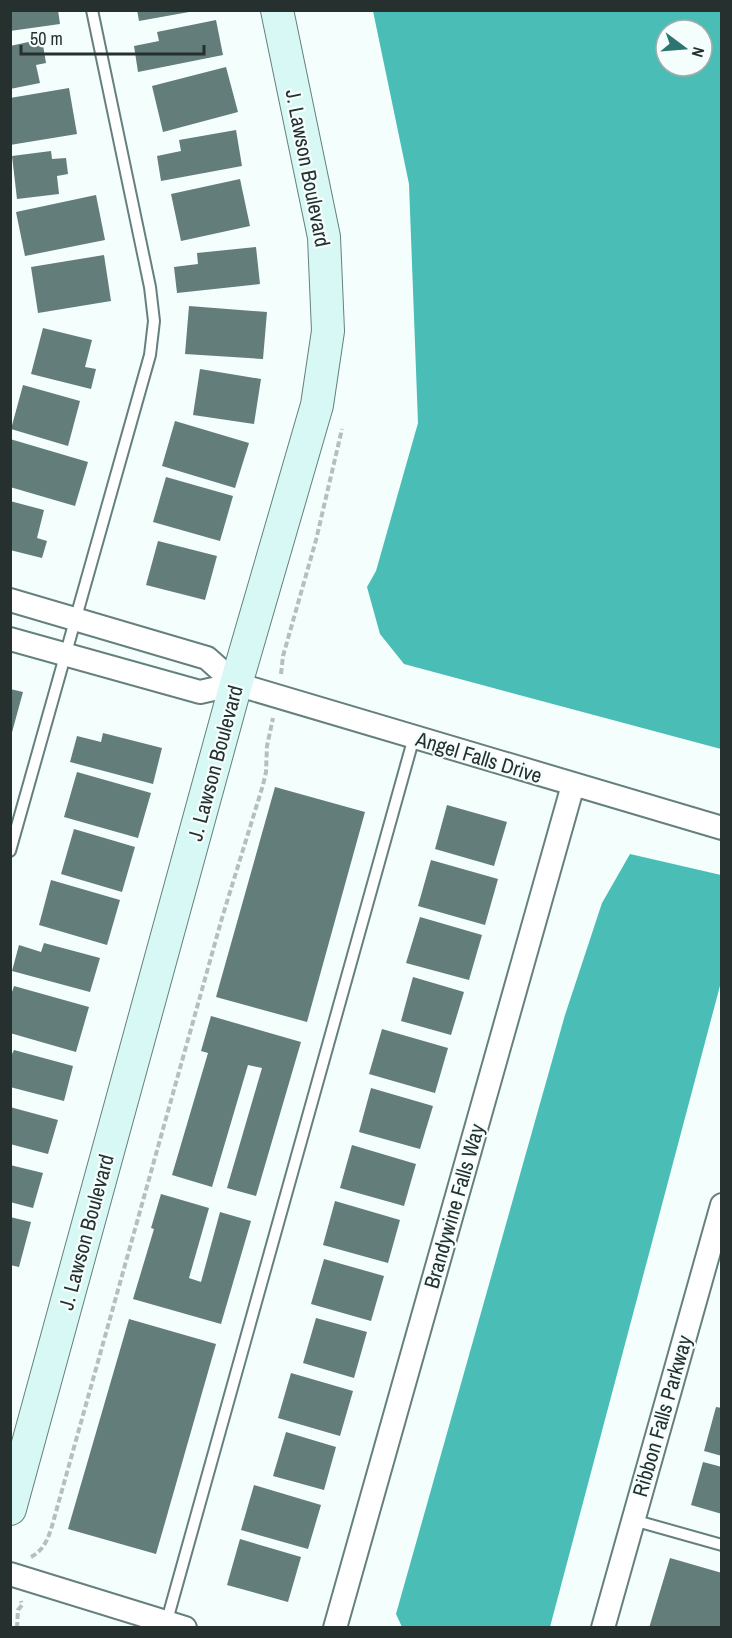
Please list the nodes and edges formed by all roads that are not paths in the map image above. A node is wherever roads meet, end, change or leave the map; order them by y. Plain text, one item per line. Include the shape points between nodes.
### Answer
1 (92, 10) edge
2 (277, 10) edge
3 (10, 600) edge
4 (76, 620) junction
5 (10, 639) edge
6 (66, 654) junction
7 (237, 684) junction
8 (414, 737) junction
9 (573, 785) junction
10 (722, 828) edge
11 (10, 851) edge
12 (722, 1205) edge
13 (10, 1509) edge
14 (633, 1520) junction
15 (722, 1545) edge
16 (10, 1574) edge
17 (172, 1626) edge
18 (335, 1628) edge
19 (603, 1628) edge

1 - 4 lane via 154,321 150,355
2 - 7 street, J. Lawson Boulevard via 324,237 328,332 317,405
3 - 4 street, Angel Falls Drive
4 - 6 lane
4 - 7 street, Angel Falls Drive via 207,658
5 - 6 street, Angel Falls Drive
6 - 7 street, Angel Falls Drive via 200,692
6 - 11 lane
7 - 8 street, Angel Falls Drive
7 - 13 street, J. Lawson Boulevard
8 - 9 street, Angel Falls Drive
8 - 17 lane
9 - 10 street, Angel Falls Drive
9 - 18 street, Brandywine Falls Way
12 - 14 street, Ribbon Falls Parkway
14 - 15 lane
14 - 19 street, Ribbon Falls Parkway
16 - 17 street

